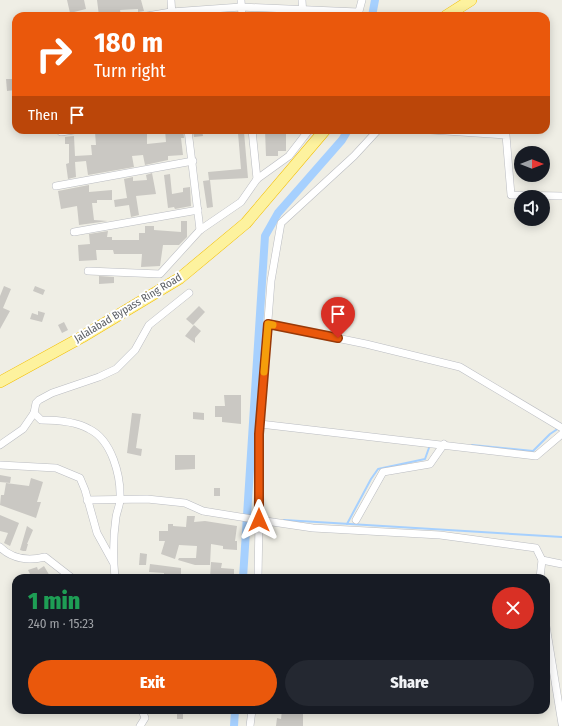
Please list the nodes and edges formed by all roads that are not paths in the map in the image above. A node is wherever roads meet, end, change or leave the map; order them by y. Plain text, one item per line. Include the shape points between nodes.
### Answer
1 (171, 0) edge
2 (302, 0) edge
3 (362, 0) edge
4 (471, 0) edge
5 (241, 4) edge
6 (171, 12) edge
7 (185, 12) edge
8 (295, 12) edge
9 (302, 12) edge
10 (359, 12) edge
11 (452, 12) edge
12 (189, 134) edge
13 (252, 134) edge
14 (306, 134) edge
15 (322, 134) edge
16 (374, 134) edge
17 (491, 134) edge
18 (193, 161) junction
19 (257, 179) junction
20 (56, 186) dead end
21 (562, 196) edge
22 (198, 210) junction
23 (200, 230) junction
24 (74, 232) dead end
25 (88, 271) dead end
26 (189, 293) dead end
27 (268, 324) junction
28 (0, 382) edge
29 (34, 413) junction
30 (260, 424) junction
31 (562, 428) edge
32 (562, 434) edge
33 (444, 444) junction
34 (0, 445) edge
35 (0, 465) edge
36 (120, 499) junction
37 (88, 500) junction
38 (259, 520) junction
39 (356, 520) dead end
40 (0, 546) edge
41 (542, 560) junction
42 (114, 562) junction
43 (562, 564) edge
44 (67, 574) edge
45 (115, 574) edge
46 (258, 574) edge
47 (540, 574) edge
48 (550, 650) edge
49 (144, 714) edge
50 (252, 714) edge
51 (562, 724) edge
52 (140, 726) edge
53 (250, 726) edge

1 - 6 street
2 - 9 street
3 - 10 street
4 - 11 highway
5 - 7 street
5 - 8 street
12 - 18 street
13 - 19 street
14 - 19 street via 289,156
15 - 28 highway, Jalalabad Bypass Ring Road via 246,223 180,278 82,337
16 - 27 street via 281,223 271,281
17 - 21 street via 506,135 512,195
18 - 20 street
18 - 22 street
19 - 23 street via 241,202
22 - 23 street
22 - 24 street
23 - 25 street via 160,274
26 - 29 street via 149,325 135,350 116,369 52,393 36,403
27 - 30 street
27 - 31 street via 460,367
29 - 34 street via 23,429
29 - 36 street via 41,420 66,422 90,429 100,438 116,466
30 - 33 street
30 - 38 street
32 - 33 street via 536,456
33 - 39 street via 430,464 383,472
35 - 37 street via 56,468 71,473 80,478
36 - 37 street
36 - 38 street via 184,503 203,511
36 - 42 street via 116,518
37 - 42 street via 97,533
38 - 41 street via 312,528 440,535 529,547 536,548
38 - 46 street
40 - 44 street via 5,551 30,560 45,557
41 - 43 street
41 - 47 street
42 - 45 street
48 - 51 street
49 - 52 street via 145,718
50 - 53 street

